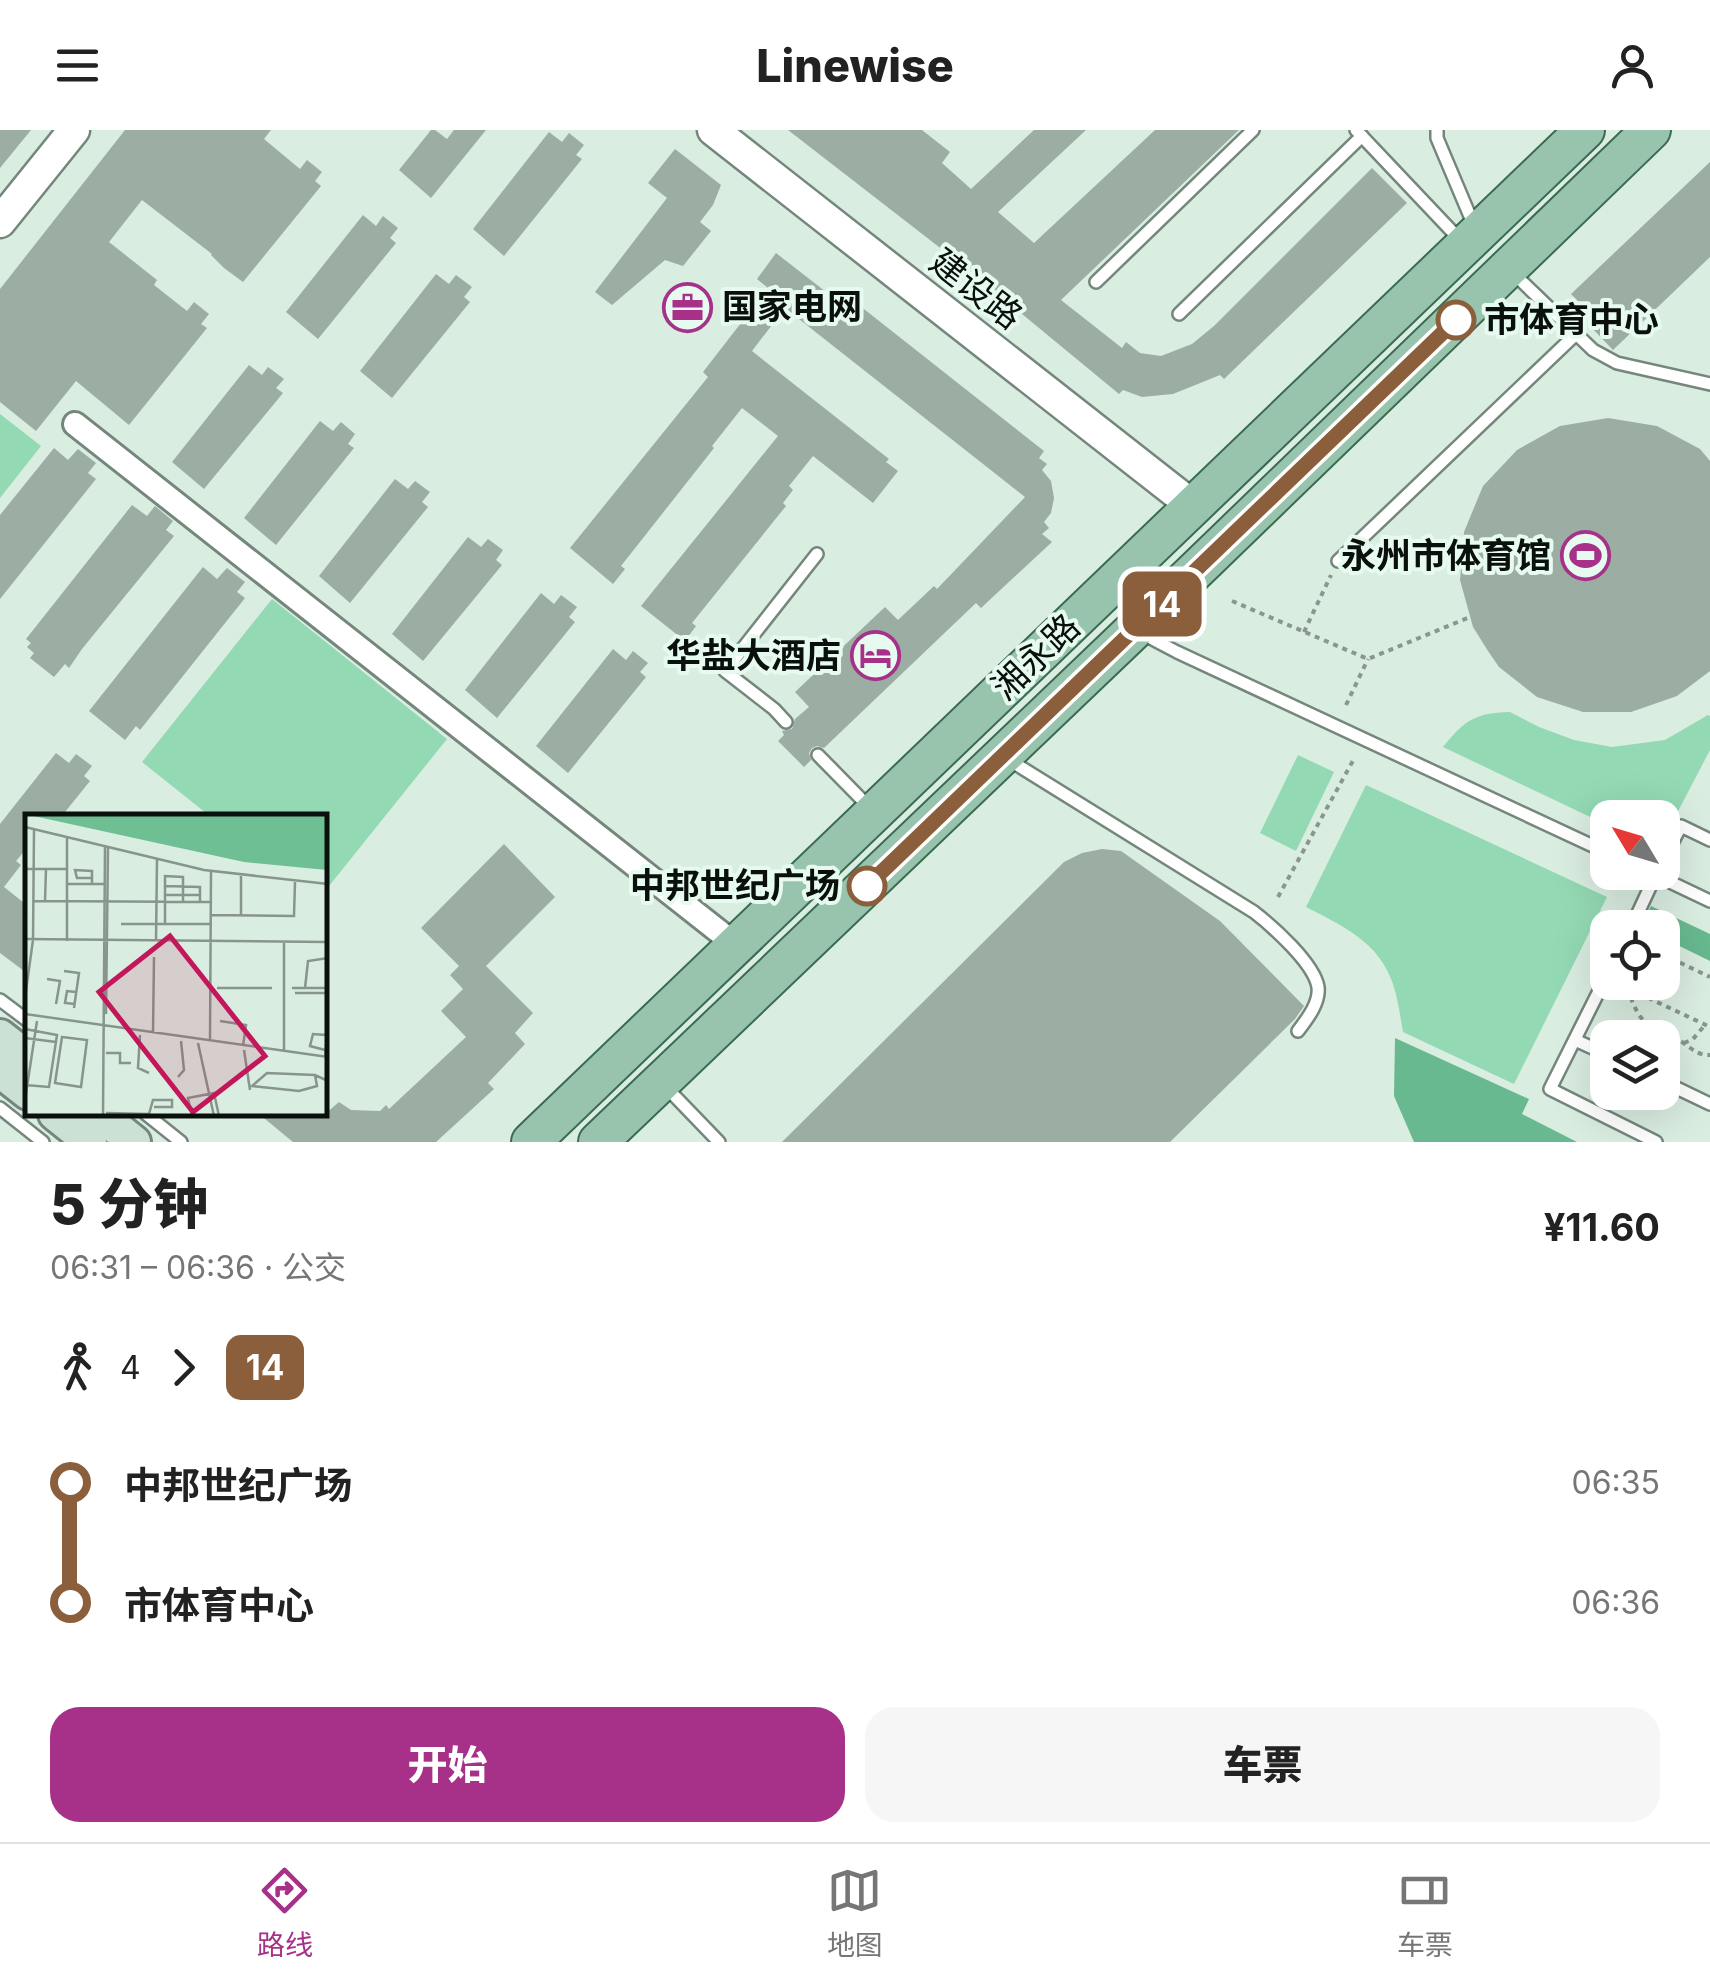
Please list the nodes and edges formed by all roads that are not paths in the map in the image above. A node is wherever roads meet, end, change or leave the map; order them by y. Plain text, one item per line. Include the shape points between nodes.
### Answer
1 (74, 130) edge
2 (1252, 130) edge
3 (1437, 130) edge
4 (1585, 130) edge
5 (1652, 130) edge
6 (1359, 133) edge
7 (727, 134) edge
8 (0, 222) edge
9 (1471, 239) junction
10 (1508, 268) junction
11 (1096, 282) dead end
12 (1179, 314) dead end
13 (1576, 334) junction
14 (1710, 384) edge
15 (75, 424) dead end
16 (1193, 506) junction
17 (817, 554) dead end
18 (1338, 561) road end
19 (1136, 630) junction
20 (786, 722) dead end
21 (818, 755) dead end
22 (1003, 756) junction
23 (874, 812) junction
24 (1680, 828) edge
25 (1710, 840) edge
26 (1590, 845) edge
27 (1680, 887) edge
28 (1710, 901) edge
29 (736, 945) junction
30 (0, 1000) edge
31 (1595, 1000) edge
32 (25, 1019) edge
33 (1298, 1032) dead end
34 (0, 1036) edge
35 (1574, 1040) junction
36 (1590, 1047) edge
37 (25, 1056) edge
38 (0, 1071) edge
39 (662, 1082) junction
40 (1680, 1090) edge
41 (25, 1091) edge
42 (1710, 1104) edge
43 (0, 1108) edge
44 (59, 1117) edge
45 (103, 1117) edge
46 (150, 1117) edge
47 (44, 1142) edge
48 (90, 1142) edge
49 (134, 1142) edge
50 (181, 1142) edge
51 (531, 1142) edge
52 (598, 1142) edge
53 (719, 1142) edge
54 (1656, 1142) edge

1 - 8 street
2 - 11 lane
3 - 9 lane
4 - 9 main road, 湘永路
5 - 10 main road, 湘永路
6 - 9 lane
6 - 12 lane
7 - 16 street, 建设路
9 - 16 main road, 湘永路
10 - 13 lane
10 - 19 main road, 湘永路
13 - 14 lane via 1618,363
13 - 18 lane
15 - 29 street
16 - 23 main road, 湘永路
17 - 20 lane via 724,671
19 - 22 main road, 湘永路
19 - 26 lane
21 - 23 lane
22 - 33 lane via 1279,932 1318,986 1314,1010
22 - 39 main road, 湘永路
23 - 29 main road, 湘永路
24 - 25 lane
27 - 28 lane
29 - 51 main road, 湘永路
30 - 32 lane
31 - 35 lane
34 - 37 main road
35 - 36 lane
35 - 54 lane via 1550,1089
38 - 41 main road
39 - 52 main road, 湘永路
39 - 53 lane
40 - 42 lane
43 - 47 lane
44 - 48 main road
45 - 49 main road
46 - 50 lane

